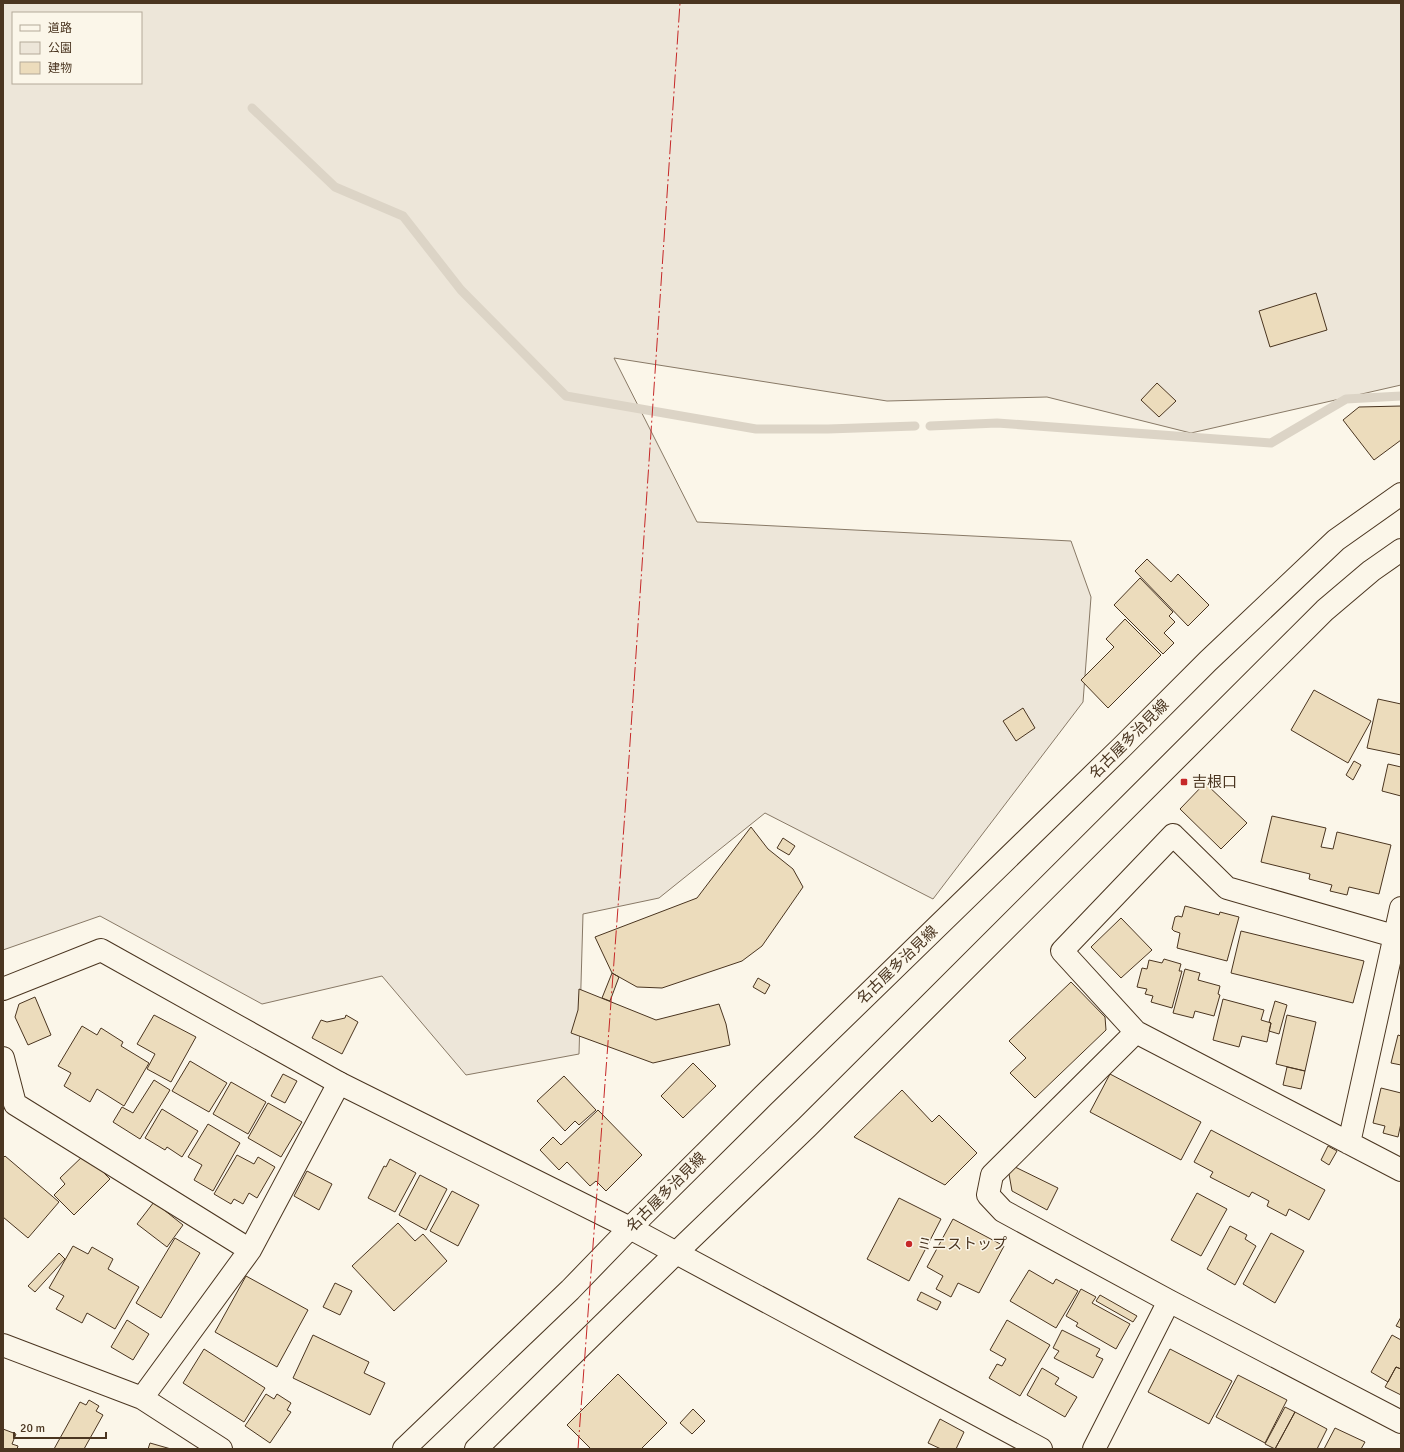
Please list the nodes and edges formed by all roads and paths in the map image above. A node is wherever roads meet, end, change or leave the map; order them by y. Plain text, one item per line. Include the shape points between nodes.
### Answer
1 (1401, 494) edge
2 (1401, 550) edge
3 (1401, 908) edge
4 (1394, 936) junction
5 (3, 989) edge
6 (1136, 1032) junction
7 (3, 1058) edge
8 (340, 1083) junction
9 (9, 1110) edge
10 (1349, 1143) junction
11 (1401, 1170) edge
12 (630, 1228) junction
13 (250, 1250) junction
14 (676, 1253) junction
15 (1168, 1301) junction
16 (3, 1345) edge
17 (142, 1398) junction
18 (1401, 1422) edge
19 (221, 1449) edge
20 (404, 1449) edge
21 (476, 1449) edge
22 (1041, 1449) edge
23 (1094, 1449) edge

1 - 12 street, 名古屋多治見線 via 1336,540 1236,634
2 - 14 street via 1371,571 1325,610
3 - 4 street
4 - 6 street via 1226,888 1173,835 1062,951
4 - 10 street
5 - 8 street via 100,950
6 - 10 street
6 - 15 street via 992,1175 988,1195 1003,1211
7 - 9 street
8 - 12 street
8 - 13 street
9 - 13 street
10 - 11 street
12 - 14 street
12 - 20 street, 名古屋多治見線 via 570,1290
13 - 17 street
14 - 21 street
14 - 22 street
15 - 18 street
15 - 23 street
16 - 17 street
17 - 19 street

